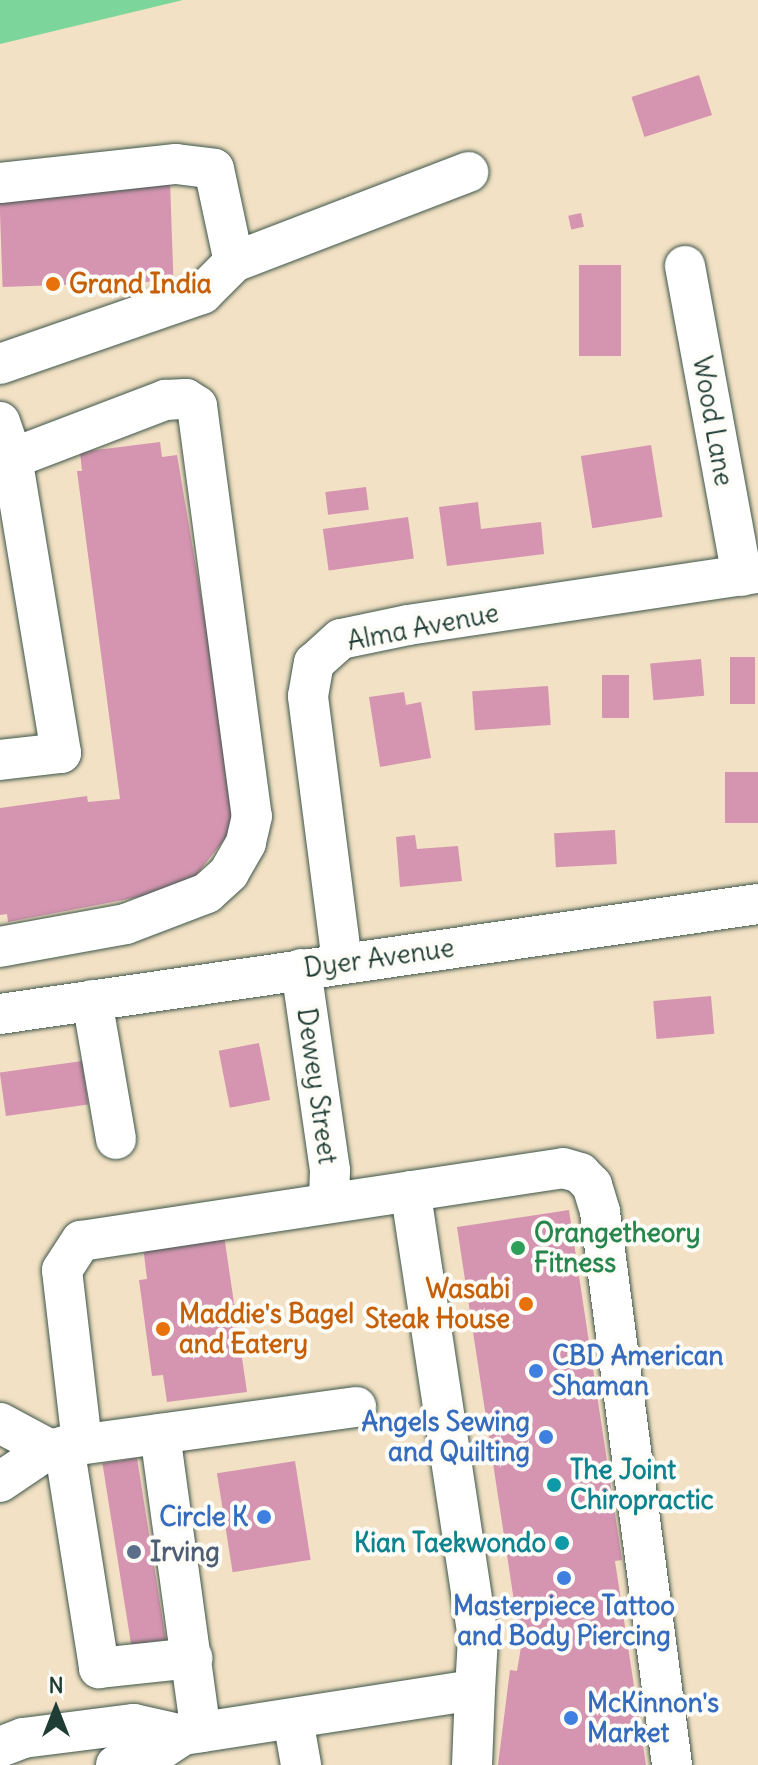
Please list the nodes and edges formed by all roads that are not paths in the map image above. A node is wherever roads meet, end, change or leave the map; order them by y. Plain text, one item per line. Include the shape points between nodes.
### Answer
1 (468, 172) dead end
2 (0, 183) edge
3 (234, 262) junction
4 (685, 266) dead end
5 (0, 364) edge
6 (4, 448) edge
7 (750, 574) edge
8 (0, 760) edge
9 (758, 904) edge
10 (0, 947) edge
11 (342, 962) junction
12 (301, 969) junction
13 (92, 1000) junction
14 (0, 1014) edge
15 (116, 1139) dead end
16 (410, 1191) junction
17 (329, 1203) junction
18 (356, 1407) dead end
19 (0, 1423) edge
20 (160, 1434) junction
21 (65, 1446) junction
22 (0, 1482) edge
23 (192, 1658) junction
24 (475, 1690) junction
25 (293, 1719) junction
26 (192, 1734) junction
27 (0, 1747) edge
28 (116, 1765) edge
29 (301, 1765) edge
30 (472, 1765) edge
31 (672, 1765) edge

1 - 3 street
2 - 3 street via 176,164 214,169
3 - 5 street via 202,294
4 - 7 street, Wood Lane
6 - 8 street via 61,753
6 - 10 street via 165,400 186,399 197,406 252,816 246,843 229,873 207,893 126,924
7 - 11 street, Alma Avenue via 408,625 341,639 314,663 310,719
9 - 11 street, Dyer Avenue
11 - 12 street, Dyer Avenue
12 - 13 street, Dyer Avenue
12 - 17 street, Dewey Street via 330,1170
13 - 14 street, Dyer Avenue
13 - 15 street
16 - 17 street
16 - 24 street via 478,1638
16 - 31 street via 563,1168 580,1173 592,1185 600,1212
17 - 21 street via 81,1241 72,1249 62,1270
18 - 20 street
19 - 21 street
20 - 21 street
20 - 23 street
21 - 22 street
21 - 23 street via 99,1668
23 - 26 street
24 - 25 street
24 - 30 street
25 - 26 street
25 - 29 street
26 - 27 street via 134,1724 23,1738
26 - 28 street via 145,1760

